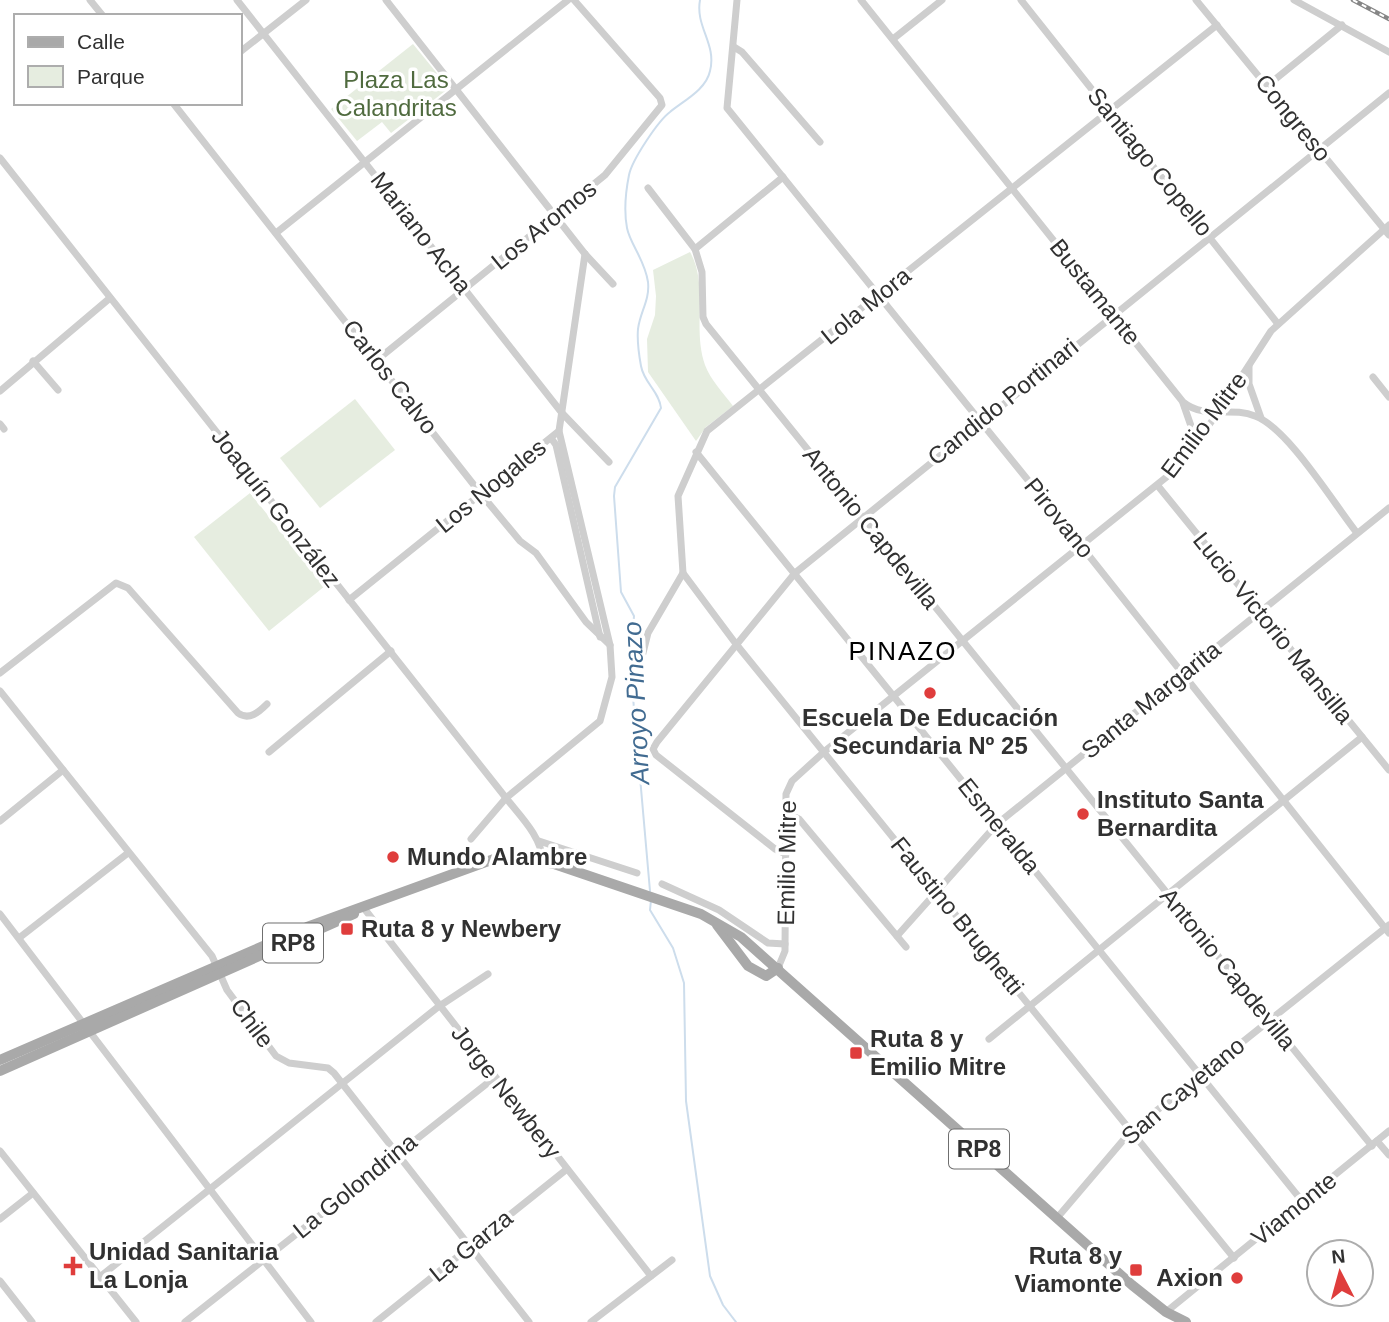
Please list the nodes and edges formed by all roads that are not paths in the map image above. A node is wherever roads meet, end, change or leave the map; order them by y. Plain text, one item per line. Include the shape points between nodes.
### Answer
1 (90, 0) edge
2 (237, 0) edge
3 (306, 0) edge
4 (386, 0) edge
5 (568, 0) edge
6 (574, 0) edge
7 (737, 0) edge
8 (862, 0) edge
9 (942, 0) edge
10 (1021, 0) edge
11 (1196, 0) edge
12 (1294, 0) edge
13 (101, 14) edge
14 (1217, 25) junction
15 (1342, 25) junction
16 (264, 33) junction
17 (893, 39) junction
18 (734, 47) junction
19 (242, 50) edge
20 (1389, 52) edge
21 (1267, 86) junction
22 (458, 88) junction
23 (1389, 93) edge
24 (175, 105) edge
25 (1109, 111) junction
26 (820, 142) dead end
27 (1319, 149) junction
28 (0, 158) edge
29 (366, 162) junction
30 (783, 177) junction
31 (648, 188) dead end
32 (1011, 188) junction
33 (557, 215) junction
34 (1387, 230) edge
35 (276, 233) junction
36 (1210, 236) junction
37 (695, 249) junction
38 (585, 254) junction
39 (613, 284) dead end
40 (466, 289) junction
41 (879, 297) junction
42 (110, 298) junction
43 (1114, 315) junction
44 (1278, 324) junction
45 (377, 360) junction
46 (33, 361) junction
47 (1249, 365) junction
48 (1373, 377) dead end
49 (58, 390) dead end
50 (0, 391) edge
51 (759, 391) junction
52 (1389, 397) edge
53 (1183, 402) junction
54 (562, 413) junction
55 (1218, 413) junction
56 (1262, 419) junction
57 (980, 421) junction
58 (559, 431) junction
59 (551, 438) junction
60 (1191, 449) junction
61 (696, 452) junction
62 (609, 462) dead end
63 (1158, 486) junction
64 (481, 494) junction
65 (1389, 508) edge
66 (862, 516) junction
67 (1357, 533) junction
68 (1082, 547) junction
69 (683, 573) junction
70 (795, 573) junction
71 (349, 600) junction
72 (1259, 612) junction
73 (601, 639) junction
74 (963, 642) junction
75 (736, 644) junction
76 (610, 645) junction
77 (391, 651) junction
78 (641, 661) dead end
79 (0, 673) edge
80 (1183, 674) junction
81 (0, 691) edge
82 (895, 696) junction
83 (267, 704) dead end
84 (1362, 737) junction
85 (825, 751) junction
86 (269, 752) dead end
87 (1065, 769) junction
88 (1389, 770) edge
89 (63, 771) junction
90 (506, 798) junction
91 (1284, 800) junction
92 (786, 812) junction
93 (0, 821) edge
94 (996, 824) junction
95 (471, 839) dead end
96 (538, 841) junction
97 (128, 853) junction
98 (786, 854) junction
99 (543, 861) junction
100 (637, 873) dead end
101 (662, 884) dead end
102 (937, 890) junction
103 (1167, 895) junction
104 (363, 907) junction
105 (0, 915) edge
106 (712, 919) junction
107 (1388, 929) edge
108 (897, 936) junction
109 (19, 938) junction
110 (785, 944) junction
111 (906, 947) dead end
112 (1099, 949) junction
113 (778, 968) junction
114 (219, 970) junction
115 (488, 974) dead end
116 (1028, 1005) junction
117 (438, 1007) junction
118 (1268, 1020) junction
119 (86, 1028) junction
120 (989, 1039) dead end
121 (0, 1060) edge
122 (0, 1070) edge
123 (1199, 1076) junction
124 (494, 1078) junction
125 (344, 1084) junction
126 (1131, 1131) junction
127 (1389, 1131) edge
128 (1374, 1143) junction
129 (0, 1151) edge
130 (396, 1153) junction
131 (1389, 1155) edge
132 (567, 1169) junction
133 (208, 1189) junction
134 (33, 1192) junction
135 (1302, 1201) junction
136 (1057, 1218) junction
137 (0, 1219) edge
138 (469, 1247) junction
139 (1234, 1258) junction
140 (263, 1261) junction
141 (672, 1261) dead end
142 (101, 1276) junction
143 (651, 1276) junction
144 (0, 1281) edge
145 (1166, 1312) junction
146 (1181, 1321) edge
147 (33, 1322) edge
148 (136, 1322) edge
149 (185, 1322) edge
150 (311, 1322) edge
151 (376, 1322) edge
152 (529, 1322) edge
153 (591, 1322) edge

1 - 13 street
2 - 16 street, Mariano Acha
3 - 16 street
4 - 22 street
5 - 22 street
6 - 33 street, Los Aromos via 662,101 615,164
7 - 18 street
8 - 17 street, Bustamante
9 - 17 street
10 - 25 street, Santiago Copello
11 - 14 street, Congreso
12 - 15 street
14 - 21 street, Congreso
14 - 25 street, Lola Mora
15 - 20 street
15 - 21 street
16 - 19 street
16 - 29 street, Mariano Acha
17 - 32 street, Bustamante
18 - 26 street
18 - 30 street, Pirovano via 726,105
21 - 27 street, Congreso
22 - 29 street
22 - 33 street
23 - 27 street, Candido Portinari
24 - 35 street, Carlos Calvo
25 - 32 street, Lola Mora
25 - 36 street, Santiago Copello
27 - 34 street, Congreso
27 - 36 street, Candido Portinari
28 - 42 street, Joaquín González
29 - 35 street
29 - 40 street, Mariano Acha
30 - 37 street
30 - 41 street, Pirovano
31 - 37 street, Antonio Capdevilla
32 - 41 street, Lola Mora
32 - 43 street, Bustamante
33 - 38 street
33 - 40 street, Los Aromos
34 - 44 street, Emilio Mitre
35 - 45 street, Carlos Calvo
36 - 43 street, Candido Portinari
36 - 44 street, Santiago Copello
37 - 51 street, Antonio Capdevilla via 702,272 703,317
38 - 39 street
38 - 54 street, Los Nogales
40 - 45 street, Los Aromos
40 - 54 street, Mariano Acha
41 - 51 street, Lola Mora
41 - 57 street, Pirovano
42 - 46 street
42 - 71 street, Joaquín González
43 - 53 street, Bustamante
43 - 57 street, Candido Portinari
44 - 47 street, Emilio Mitre
45 - 64 street, Carlos Calvo
46 - 49 street
46 - 50 street
47 - 55 street, Emilio Mitre
47 - 56 street via 1248,384
48 - 52 street
51 - 61 street, Lola Mora via 707,431
51 - 66 street, Antonio Capdevilla
53 - 55 street via 1192,410
53 - 60 street via 1191,426
54 - 58 street, Los Nogales
54 - 62 street, Mariano Acha
55 - 56 street via 1246,412
55 - 60 street, Emilio Mitre
56 - 67 street via 1285,439
57 - 66 street, Candido Portinari
57 - 68 street, Pirovano
58 - 59 street, Los Nogales
58 - 76 street
59 - 64 street, Los Nogales
59 - 73 street
60 - 63 street, Emilio Mitre
61 - 69 street, Lola Mora via 678,496
61 - 70 street, Esmeralda
63 - 68 street, Emilio Mitre
63 - 72 street, Lucio Victorio Mansilla
64 - 71 street, Los Nogales
64 - 73 street, Carlos Calvo via 520,541 536,553
65 - 67 street, Santa Margarita
66 - 70 street, Candido Portinari
66 - 74 street, Antonio Capdevilla
67 - 72 street, Santa Margarita
68 - 74 street, Emilio Mitre
68 - 80 street, Pirovano
69 - 75 street, Faustino Brughetti
69 - 78 street via 648,633
70 - 75 street, Candido Portinari
70 - 82 street, Esmeralda
71 - 77 street, Joaquín González
72 - 80 street, Santa Margarita
72 - 84 street, Lucio Victorio Mansilla
73 - 76 street, Carlos Calvo
74 - 82 street, Emilio Mitre
74 - 87 street, Antonio Capdevilla
75 - 85 street, Faustino Brughetti
75 - 98 street, Candido Portinari via 653,749 718,805
76 - 90 street via 612,677 600,721
77 - 86 street
77 - 90 street, Joaquín González
79 - 83 street via 116,583 128,588 238,713 247,717
80 - 87 street, Santa Margarita
80 - 91 street, Pirovano
81 - 89 street, Chile
82 - 85 street, Emilio Mitre
82 - 94 street, Esmeralda
84 - 88 street, Lucio Victorio Mansilla
84 - 91 street
85 - 92 street, Emilio Mitre via 792,781
85 - 102 street, Faustino Brughetti
87 - 94 street, Santa Margarita
87 - 103 street, Antonio Capdevilla
89 - 93 street
89 - 97 street, Chile
90 - 95 street
90 - 96 street, Joaquín González
91 - 103 street
91 - 107 street, Pirovano
92 - 98 street, Emilio Mitre
92 - 108 street via 799,819
94 - 102 street, Santa Margarita
94 - 112 street, Esmeralda
96 - 99 street, Joaquín González
96 - 100 street
97 - 109 street
97 - 114 street, Chile
98 - 110 street, Emilio Mitre
99 - 104 main road, RP8 via 494,859
99 - 106 main road, RP8
101 - 110 street via 719,910 768,943
102 - 108 street, Santa Margarita
102 - 116 street, Faustino Brughetti
103 - 112 street
103 - 118 street, Antonio Capdevilla
104 - 114 main road, RP8 via 307,927
104 - 117 street, Jorge Newbery
105 - 109 street
106 - 113 main road, RP8
106 - 113 main road via 754,971 766,976
107 - 118 street, San Cayetano
108 - 111 street
109 - 119 street
110 - 113 street, Emilio Mitre
112 - 116 street
112 - 123 street, Esmeralda
113 - 136 main road, RP8
114 - 119 main road, RP8
114 - 125 street, Chile via 227,990 276,1056 289,1063 328,1068
115 - 117 street
116 - 120 street
116 - 126 street, Faustino Brughetti
117 - 124 street, Jorge Newbery
117 - 125 street
118 - 123 street, San Cayetano
118 - 128 street, Antonio Capdevilla
119 - 121 main road, RP8
119 - 122 main road, RP8
119 - 133 street
123 - 126 street, San Cayetano
123 - 135 street, Esmeralda
124 - 130 street, La Golondrina
124 - 132 street, Jorge Newbery
125 - 130 street, Chile
125 - 133 street
126 - 136 street, San Cayetano
126 - 139 street, Faustino Brughetti
127 - 128 street, Viamonte
128 - 131 street, Antonio Capdevilla
128 - 135 street, Viamonte
129 - 134 street
130 - 138 street, Chile
130 - 140 street, La Golondrina
132 - 138 street, La Garza
132 - 143 street, Jorge Newbery
133 - 140 street
133 - 142 street
134 - 137 street
134 - 142 street
135 - 139 street, Viamonte
136 - 145 main road, RP8
138 - 151 street, La Garza
138 - 152 street, Chile
139 - 145 street, Viamonte
140 - 149 street, La Golondrina
140 - 150 street
141 - 143 street
142 - 148 street
143 - 153 street
144 - 147 street
145 - 146 main road, RP8

